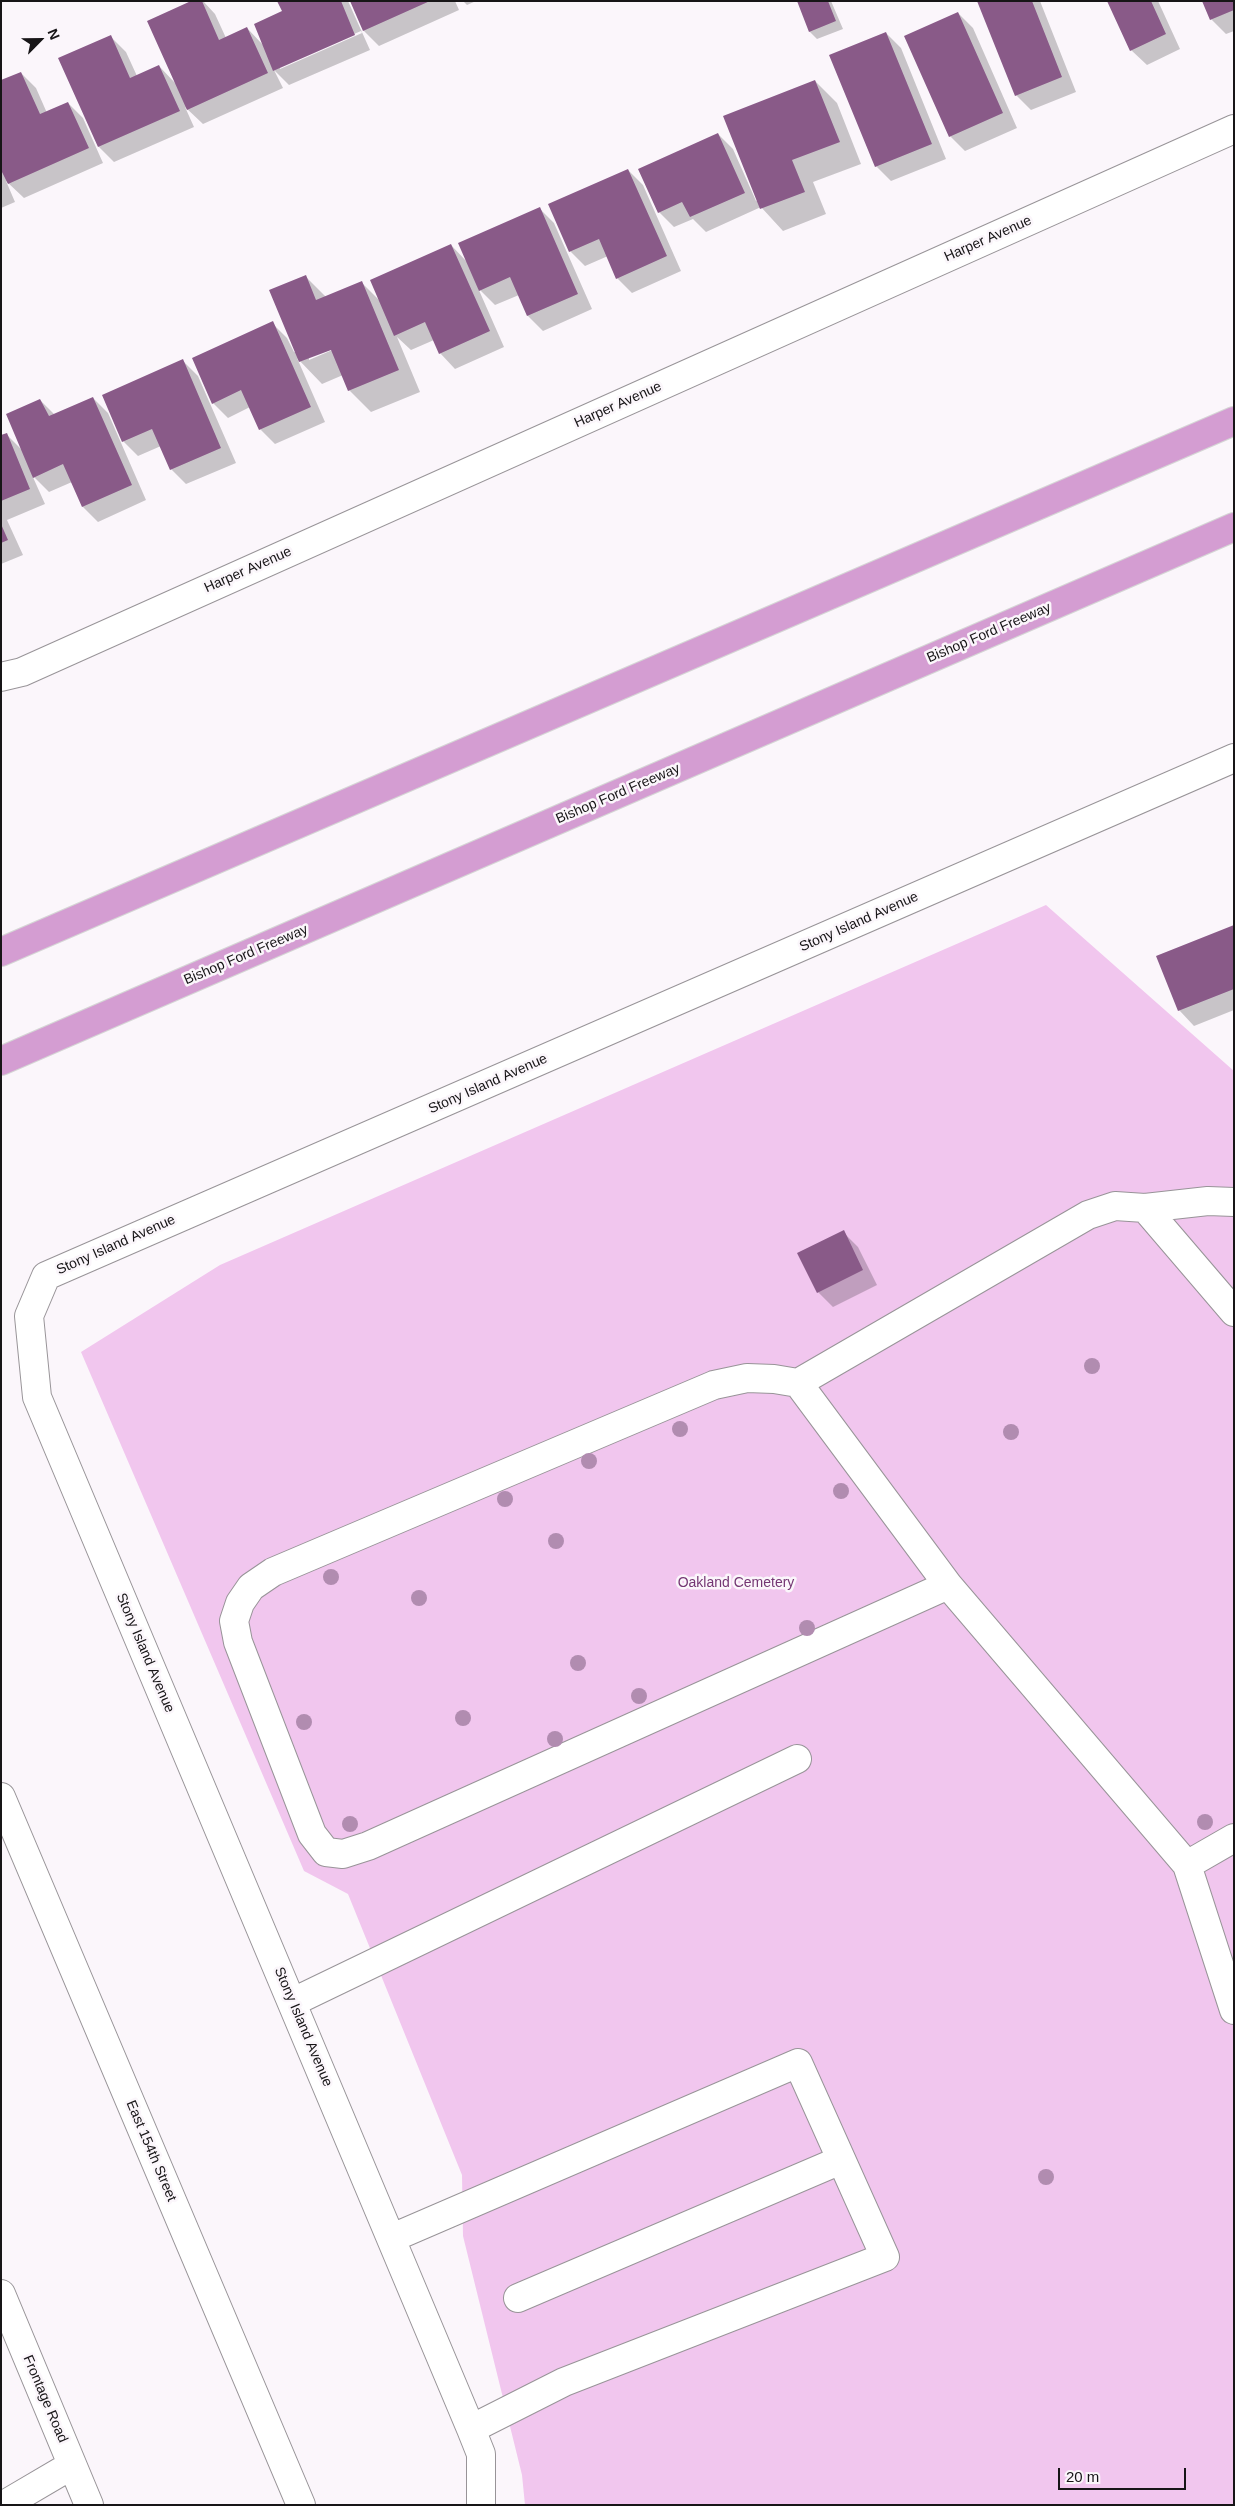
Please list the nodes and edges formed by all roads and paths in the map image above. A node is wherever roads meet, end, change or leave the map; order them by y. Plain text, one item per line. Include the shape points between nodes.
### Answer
1 (1234, 129) edge
2 (1233, 422) edge
3 (1234, 527) edge
4 (1, 677) edge
5 (1234, 758) edge
6 (1, 952) edge
7 (1, 1060) edge
8 (1234, 1202) edge
9 (1145, 1208) junction
10 (1234, 1312) edge
11 (798, 1383) junction
12 (948, 1585) junction
13 (797, 1759) dead end
14 (1, 1797) edge
15 (1234, 1838) edge
16 (1187, 1865) junction
17 (293, 2002) junction
18 (1234, 2010) edge
19 (841, 2160) junction
20 (392, 2238) junction
21 (1, 2294) edge
22 (518, 2298) dead end
23 (471, 2429) junction
24 (72, 2465) junction
25 (4, 2505) edge
26 (89, 2505) edge
27 (301, 2505) edge
28 (481, 2505) edge

1 - 4 street, Harper Avenue via 22,672
2 - 6 highway
3 - 7 highway, Bishop Ford Freeway
5 - 17 street, Stony Island Avenue via 46,1276 29,1316 37,1397
8 - 9 street via 1208,1201
9 - 10 street
9 - 11 street via 1115,1206 1088,1215
11 - 12 street
11 - 12 street via 747,1378 714,1385 273,1572 251,1587 240,1602 234,1621 238,1642 312,1834 326,1852 343,1854 368,1846
12 - 16 street
13 - 17 street
14 - 27 street, East 154th Street
15 - 16 street
16 - 18 street
17 - 20 street, Stony Island Avenue
19 - 20 street via 798,2063
19 - 22 street
19 - 23 street via 885,2257 564,2382
20 - 23 street, Stony Island Avenue
21 - 24 street, Frontage Road
23 - 28 street, Stony Island Avenue via 481,2454
24 - 25 street
24 - 26 street, Frontage Road

